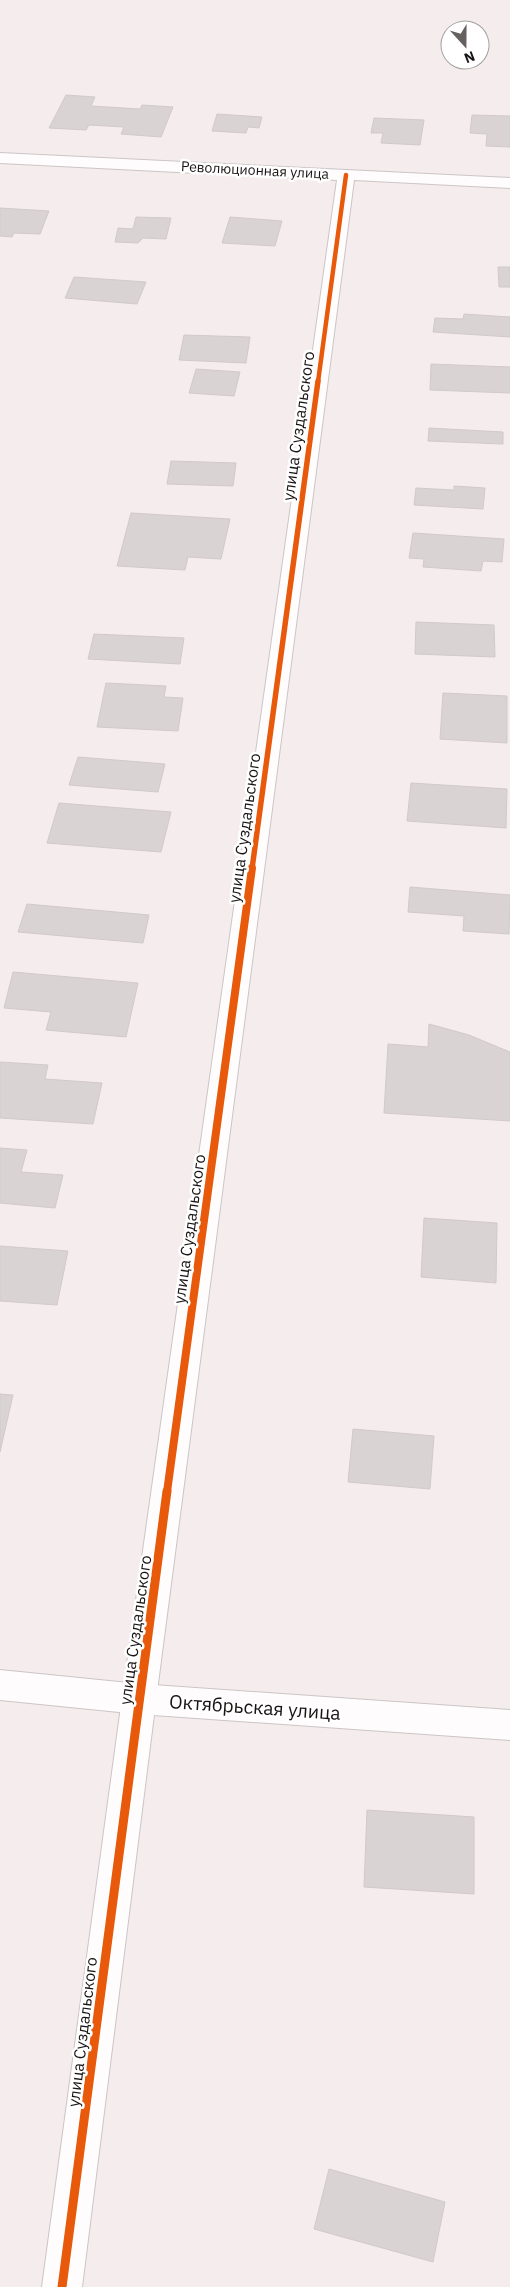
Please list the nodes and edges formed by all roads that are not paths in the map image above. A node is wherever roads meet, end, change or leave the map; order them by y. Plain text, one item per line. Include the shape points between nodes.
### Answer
1 (0, 158) edge
2 (346, 175) junction
3 (510, 183) edge
4 (0, 1685) edge
5 (139, 1699) junction
6 (510, 1725) edge
7 (62, 2287) edge

1 - 2 street, Революционная улица
2 - 3 street, Революционная улица
2 - 5 street, улица Суздальского
4 - 5 street, Октябрьская улица
5 - 6 street, Октябрьская улица
5 - 7 street, улица Суздальского

